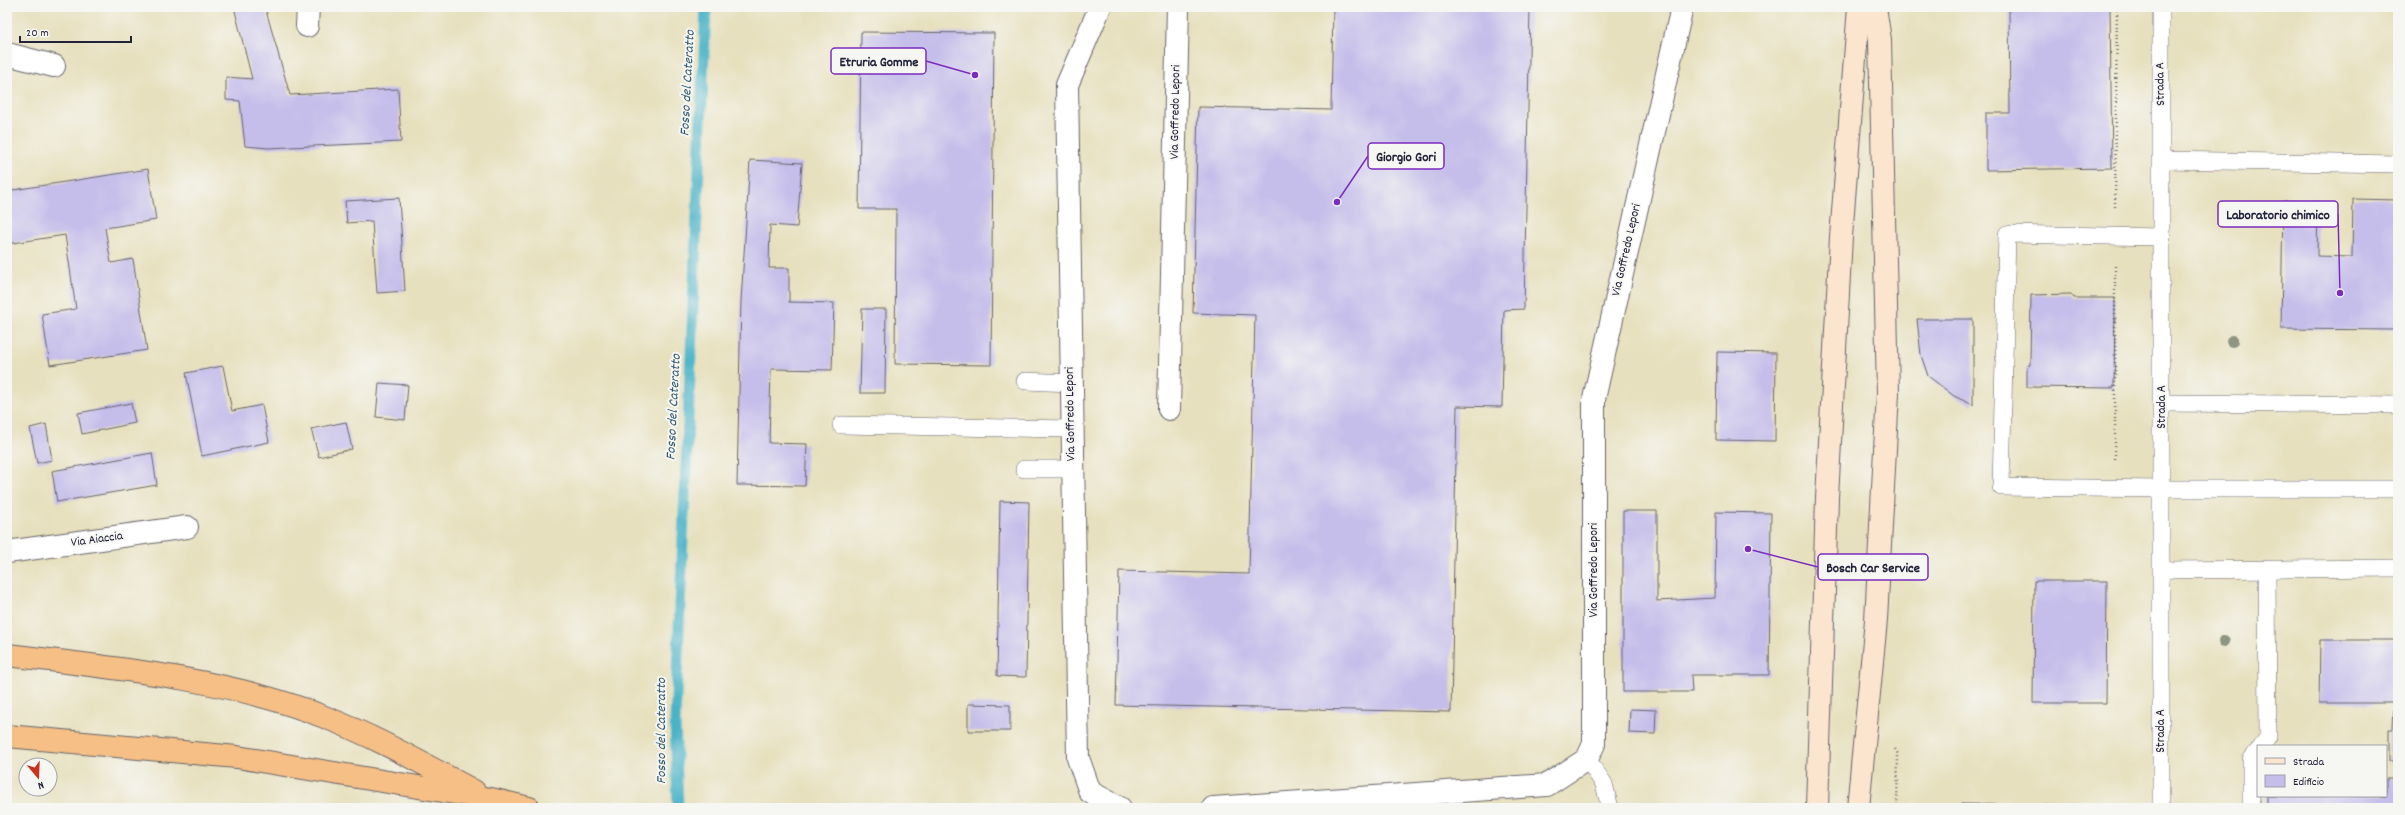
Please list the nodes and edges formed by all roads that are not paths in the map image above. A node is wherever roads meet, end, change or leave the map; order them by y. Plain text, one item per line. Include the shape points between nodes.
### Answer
1 (1100, 7) edge
2 (1178, 7) edge
3 (1682, 7) edge
4 (1859, 7) edge
5 (1875, 7) edge
6 (2161, 7) edge
7 (7, 54) edge
8 (54, 66) dead end
9 (2162, 160) junction
10 (2398, 164) edge
11 (2162, 237) junction
12 (1025, 381) dead end
13 (1071, 383) junction
14 (2162, 403) junction
15 (2398, 405) edge
16 (1170, 409) dead end
17 (841, 425) dead end
18 (1071, 429) junction
19 (1024, 469) dead end
20 (1072, 469) junction
21 (2162, 489) junction
22 (2398, 489) edge
23 (187, 528) dead end
24 (7, 552) edge
25 (2398, 568) edge
26 (2162, 570) junction
27 (2267, 570) junction
28 (7, 655) edge
29 (7, 736) edge
30 (2263, 745) edge
31 (2257, 752) edge
32 (1587, 759) junction
33 (491, 799) junction
34 (529, 808) edge
35 (1120, 808) edge
36 (1213, 808) edge
37 (1610, 808) edge
38 (1817, 808) edge
39 (1858, 808) edge
40 (2161, 808) edge
41 (2251, 808) edge

1 - 13 street, Via Goffredo Lepori via 1067,86
2 - 16 street, Via Goffredo Lepori
3 - 32 street, Via Goffredo Lepori via 1594,400 1594,744
4 - 38 main road via 1841,237 1827,498
5 - 39 main road via 1880,40 1888,393 1876,620
6 - 9 lane, Strada A
7 - 8 street
9 - 10 lane
9 - 11 lane, Strada A
11 - 14 lane, Strada A
11 - 21 lane via 2007,234 2001,487
12 - 13 lane
13 - 18 street, Via Goffredo Lepori
14 - 15 lane
14 - 21 lane, Strada A
17 - 18 lane
18 - 20 street, Via Goffredo Lepori
19 - 20 lane
20 - 35 street, Via Goffredo Lepori via 1078,758 1090,792
21 - 22 lane
21 - 26 lane, Strada A
23 - 24 street, Via Aiaccia
25 - 27 lane
26 - 27 lane
26 - 40 lane, Strada A
27 - 30 lane via 2268,737
28 - 33 highway via 139,672 264,696 326,717 383,743
29 - 33 highway via 237,757
31 - 41 lane via 2251,760
32 - 36 street via 1547,785
32 - 37 lane via 1604,784
33 - 34 highway

